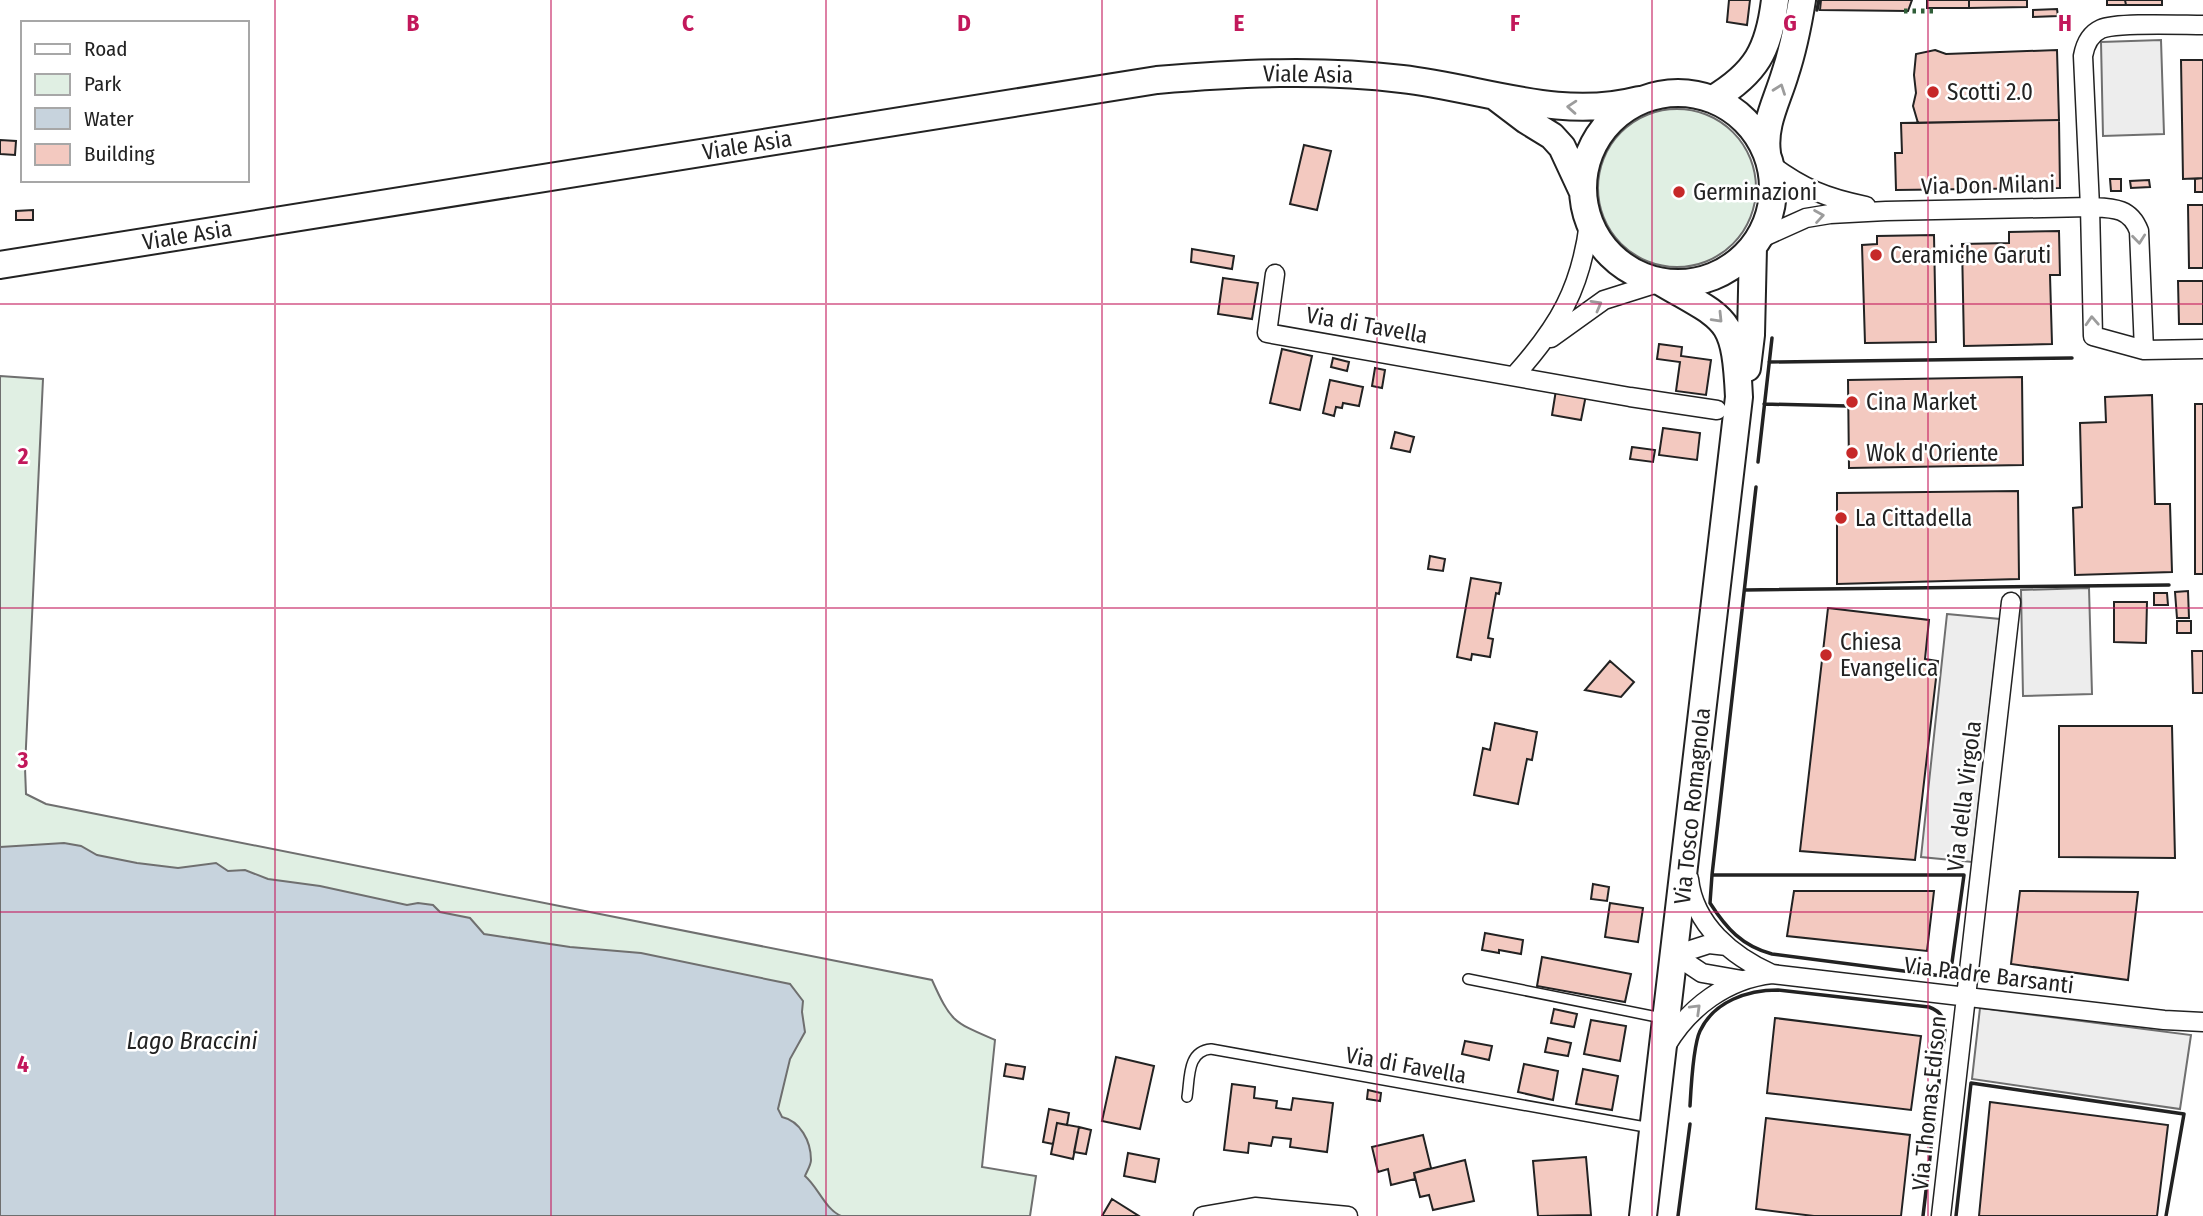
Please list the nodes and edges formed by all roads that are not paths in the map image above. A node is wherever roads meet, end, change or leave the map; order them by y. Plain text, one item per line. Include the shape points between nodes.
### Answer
1 (1775, 0) edge
2 (1802, 0) edge
3 (2203, 25) edge
4 (1496, 97) junction
5 (1713, 99) junction
6 (1640, 100) junction
7 (1768, 159) junction
8 (1582, 190) junction
9 (2090, 207) junction
10 (1886, 211) junction
11 (1589, 223) junction
12 (1755, 243) junction
13 (0, 265) edge
14 (1275, 274) dead end
15 (1661, 282) junction
16 (1542, 344) junction
17 (2203, 349) edge
18 (2144, 350) junction
19 (1516, 375) junction
20 (1728, 403) junction
21 (2011, 602) dead end
22 (1686, 860) junction
23 (1727, 946) junction
24 (1675, 955) junction
25 (1772, 974) junction
26 (1468, 979) dead end
27 (1742, 980) junction
28 (1965, 996) junction
29 (1668, 1019) junction
30 (2202, 1022) edge
31 (1663, 1052) junction
32 (1187, 1097) dead end
33 (1653, 1129) junction
34 (1308, 1214) edge
35 (1203, 1216) edge
36 (1348, 1216) edge
37 (1643, 1216) edge
38 (1941, 1216) edge

1 - 5 main road via 1760,57 1736,86
7 -> 2 main road via 1766,133 1792,54
3 - 9 street via 2107,27 2090,38 2083,56
6 -> 4 main road, Viale Asia via 1580,108
4 - 8 main road via 1557,141
4 - 13 main road, Viale Asia via 1402,79 1309,72 1157,80
5 - 6 main road via 1676,92
5 - 7 main road via 1746,121
6 - 8 main road via 1602,130 1587,158
7 - 10 street, Via Don Milani via 1791,180 1821,195
7 - 12 main road via 1773,188 1770,211
8 - 11 main road
9 - 10 street, Via Don Milani
9 -> 18 street, Via Don Milani via 2125,211 2139,230
18 -> 9 street via 2093,336
12 -> 10 street, Via Don Milani via 1806,218
11 - 15 main road via 1617,262
11 - 16 street via 1572,294
12 - 15 main road via 1736,263 1706,279
12 - 20 main road, Via Tosco Romagnola via 1749,359
14 - 19 street, Via di Tavella via 1267,333
16 -> 15 street via 1604,300
15 -> 20 main road, Via Tosco Romagnola via 1723,321 1736,352
16 - 19 street
17 - 18 street
19 - 20 street, Via di Tavella via 1630,397
20 - 22 main road, Via Tosco Romagnola
21 - 28 street, Via della Virgola
22 - 23 street, Via Padre Barsanti via 1697,909
22 - 24 main road, Via Tosco Romagnola
23 - 24 street via 1709,944
23 - 25 street, Via Padre Barsanti
24 - 27 street, Via Padre Barsanti via 1702,973
24 - 29 main road, Via Tosco Romagnola
25 - 27 street, Via Padre Barsanti
25 - 28 street, Via Padre Barsanti
26 - 29 lane
31 -> 27 street, Via Padre Barsanti via 1705,1000
28 - 30 street, Via Padre Barsanti
28 - 38 street, Via Thomas Edison
29 - 31 main road, Via Tosco Romagnola
31 - 33 main road, Via Tosco Romagnola
32 - 33 lane, Via di Favella via 1195,1056 1211,1049
33 - 37 main road, Via Tosco Romagnola
34 - 35 street via 1255,1207
34 - 36 street

